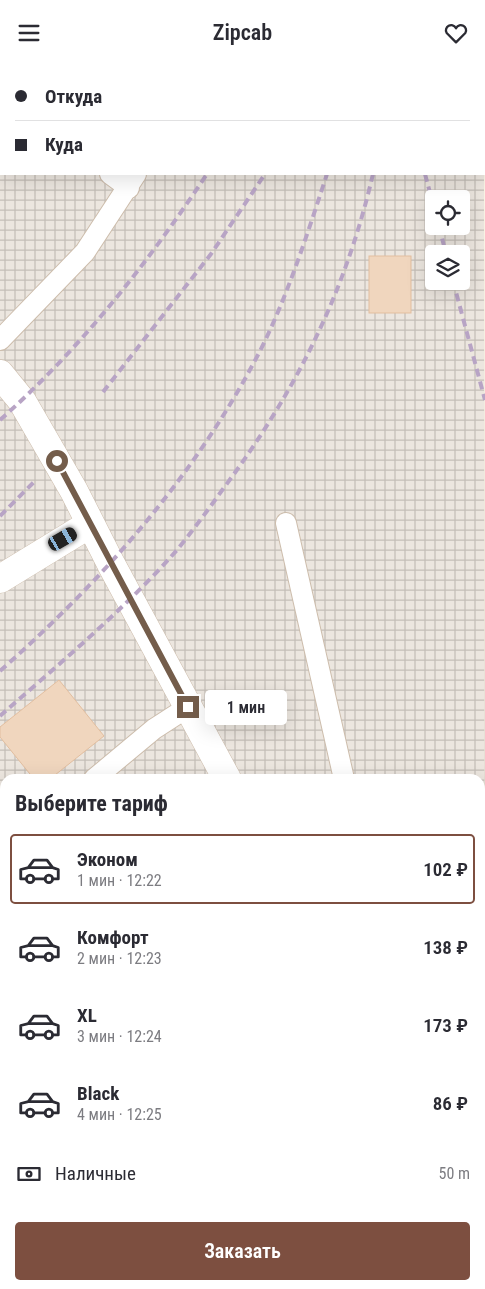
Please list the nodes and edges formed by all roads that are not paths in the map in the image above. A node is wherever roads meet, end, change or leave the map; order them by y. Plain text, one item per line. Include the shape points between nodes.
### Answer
1 (113, 175) edge
2 (132, 181) edge
3 (0, 340) edge
4 (0, 374) edge
5 (286, 523) dead end
6 (90, 524) junction
7 (0, 579) edge
8 (188, 707) junction
9 (100, 774) edge
10 (224, 774) edge
11 (343, 774) edge

1 - 2 lane
2 - 3 lane via 85,251
4 - 6 street via 22,401
5 - 11 lane
6 - 7 street
6 - 8 street
8 - 9 lane via 154,729
8 - 10 street

